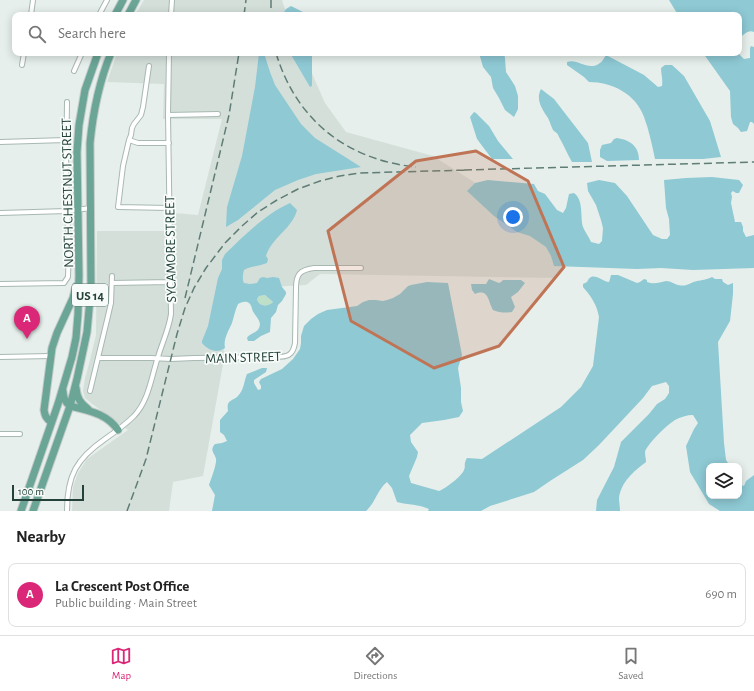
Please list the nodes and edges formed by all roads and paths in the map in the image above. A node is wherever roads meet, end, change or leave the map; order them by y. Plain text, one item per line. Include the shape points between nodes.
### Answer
1 (32, 0) edge
2 (108, 0) edge
3 (123, 0) edge
4 (136, 0) edge
5 (172, 0) edge
6 (31, 12) edge
7 (101, 12) edge
8 (117, 12) edge
9 (130, 12) edge
10 (171, 12) edge
11 (24, 56) edge
12 (81, 56) edge
13 (97, 56) edge
14 (110, 56) edge
15 (169, 56) edge
16 (22, 65) dead end
17 (149, 66) dead end
18 (74, 71) dead end
19 (67, 102) dead end
20 (218, 114) dead end
21 (168, 115) junction
22 (66, 140) junction
23 (128, 140) junction
24 (0, 142) edge
25 (169, 143) junction
26 (91, 208) junction
27 (169, 208) junction
28 (79, 209) junction
29 (67, 211) junction
30 (0, 213) edge
31 (79, 256) junction
32 (361, 268) dead end
33 (112, 276) dead end
34 (170, 282) junction
35 (112, 283) junction
36 (0, 284) edge
37 (51, 356) junction
38 (0, 357) edge
39 (98, 358) junction
40 (158, 358) junction
41 (64, 384) junction
42 (76, 386) junction
43 (90, 390) dead end
44 (70, 406) junction
45 (90, 411) junction
46 (51, 422) junction
47 (118, 430) junction
48 (0, 434) edge
49 (20, 434) dead end
50 (21, 511) edge
51 (33, 511) edge
52 (67, 511) edge

1 - 6 street
2 - 7 street
3 - 8 main road
4 - 9 main road
5 - 10 street
11 - 16 street
12 - 18 street
13 - 28 main road, US 14 via 85,90 79,125
14 - 26 main road, US 14 via 98,91 90,143
15 - 21 street, SYCAMORE STREET
17 - 23 street via 141,115 134,124
19 - 22 street, NORTH CHESTNUT STREET
20 - 21 street
21 - 25 street, SYCAMORE STREET
22 - 24 street
22 - 29 street, NORTH CHESTNUT STREET
23 - 25 street via 138,143
23 - 27 street via 118,207
25 - 27 street, SYCAMORE STREET
26 - 28 street
26 - 42 main road, US 14 via 90,303
27 - 34 street, SYCAMORE STREET
28 - 29 street
28 - 31 main road, US 14
29 - 30 street
29 - 36 street, NORTH CHESTNUT STREET via 68,277 64,282
31 - 37 main road via 73,298 55,339
31 - 41 main road, US 14 via 77,326
32 - 40 street, MAIN STREET via 314,268 301,271 296,280 295,343 287,356
33 - 35 street
34 - 35 street
34 - 40 street, SYCAMORE STREET via 169,327
35 - 39 street via 109,310
37 - 38 street
37 - 46 main road via 44,410 46,418
39 - 40 street, MAIN STREET
39 - 43 street
40 - 47 street, SYCAMORE STREET via 143,403 134,416
41 - 44 main road via 64,398
41 - 46 main road, US 14
42 - 44 main road, US 14
42 - 45 main road via 78,399
44 - 45 main road
44 - 51 main road, US 14
45 - 47 main road via 110,420
46 - 50 main road, US 14
47 - 52 street, SYCAMORE STREET via 80,460 70,481
48 - 49 street

